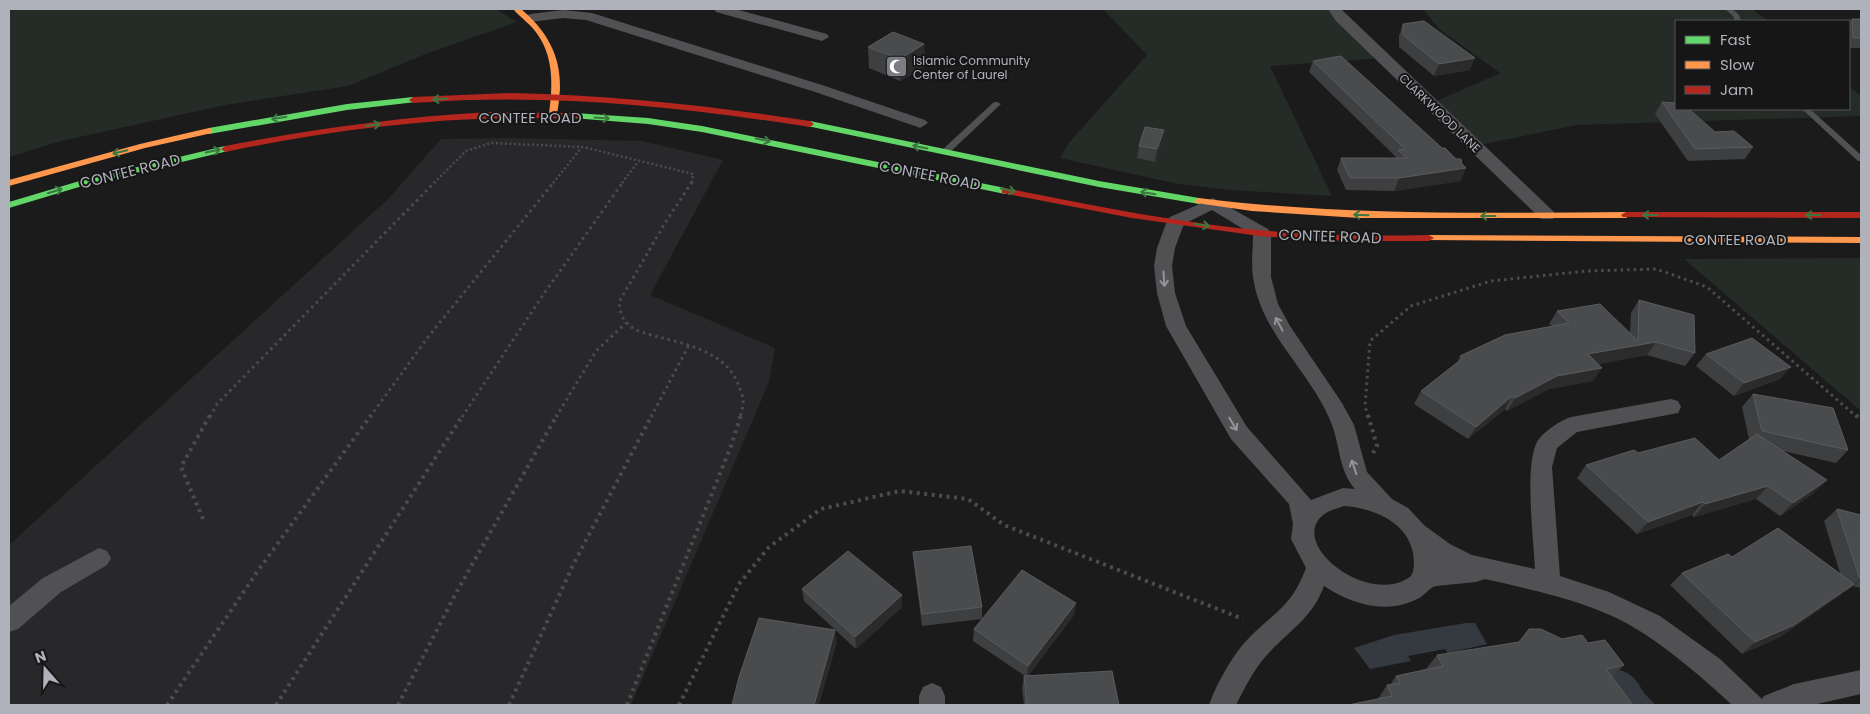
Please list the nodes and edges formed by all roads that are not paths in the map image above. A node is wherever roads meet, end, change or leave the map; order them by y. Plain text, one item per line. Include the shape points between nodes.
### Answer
1 (517, 9) edge
2 (721, 9) edge
3 (1334, 9) edge
4 (1728, 9) edge
5 (530, 18) junction
6 (1738, 20) edge
7 (822, 36) dead end
8 (553, 52) junction
9 (542, 71) dead end
10 (524, 82) dead end
11 (558, 95) junction
12 (489, 96) junction
13 (997, 104) dead end
14 (1807, 110) edge
15 (553, 115) junction
16 (920, 124) dead end
17 (946, 152) junction
18 (1861, 159) edge
19 (9, 183) edge
20 (1213, 203) junction
21 (9, 205) edge
22 (1547, 215) junction
23 (1861, 215) edge
24 (1176, 221) junction
25 (1262, 233) junction
26 (1861, 240) edge
27 (1671, 407) dead end
28 (1383, 505) junction
29 (1304, 523) junction
30 (1419, 534) junction
31 (99, 558) dead end
32 (1318, 568) junction
33 (1499, 573) junction
34 (1422, 580) junction
35 (1548, 583) junction
36 (1342, 586) junction
37 (1308, 595) junction
38 (9, 622) edge
39 (1861, 682) edge
40 (1222, 705) edge
41 (1751, 705) edge
42 (1773, 705) edge

1 - 5 street
2 - 7 street
3 - 22 street, CLARKWOOD LANE
4 - 6 lane
5 - 8 street
5 - 16 street via 562,14 587,16
8 - 9 street
8 - 11 street
10 - 12 street
11 - 12 street, CONTEE ROAD
11 - 15 street
17 -> 11 street, CONTEE ROAD via 762,117
12 -> 19 street, CONTEE ROAD via 399,102 231,126 65,166
13 - 17 lane
14 - 18 lane
21 -> 15 street, CONTEE ROAD via 161,163 266,141 401,122
15 -> 24 street, CONTEE ROAD via 650,121 757,138 1100,209
20 -> 17 street, CONTEE ROAD via 1147,193
22 -> 20 street, CONTEE ROAD via 1329,214
20 - 24 street
20 - 25 street
23 -> 22 street, CONTEE ROAD
24 -> 25 street, CONTEE ROAD
24 -> 29 street via 1163,266 1166,293 1176,326 1239,433 1300,501
25 - 26 street, CONTEE ROAD via 1398,238
28 -> 25 street via 1357,476 1343,426 1332,403 1281,328 1269,304 1262,277
27 - 35 street via 1571,425 1547,444 1541,467
28 - 29 street via 1363,498 1343,497 1325,501 1312,510
28 - 30 street via 1401,516
29 - 32 street via 1303,537
30 - 33 street via 1467,564
30 - 34 street via 1427,558
31 - 38 street via 52,585
32 - 36 street
32 - 37 street
33 - 34 street via 1456,570
33 - 35 street
34 - 36 street via 1412,590 1397,596 1360,594
35 - 41 street via 1600,600 1651,624 1711,668
36 - 37 street
37 - 40 street via 1289,619 1256,648
39 - 42 street

